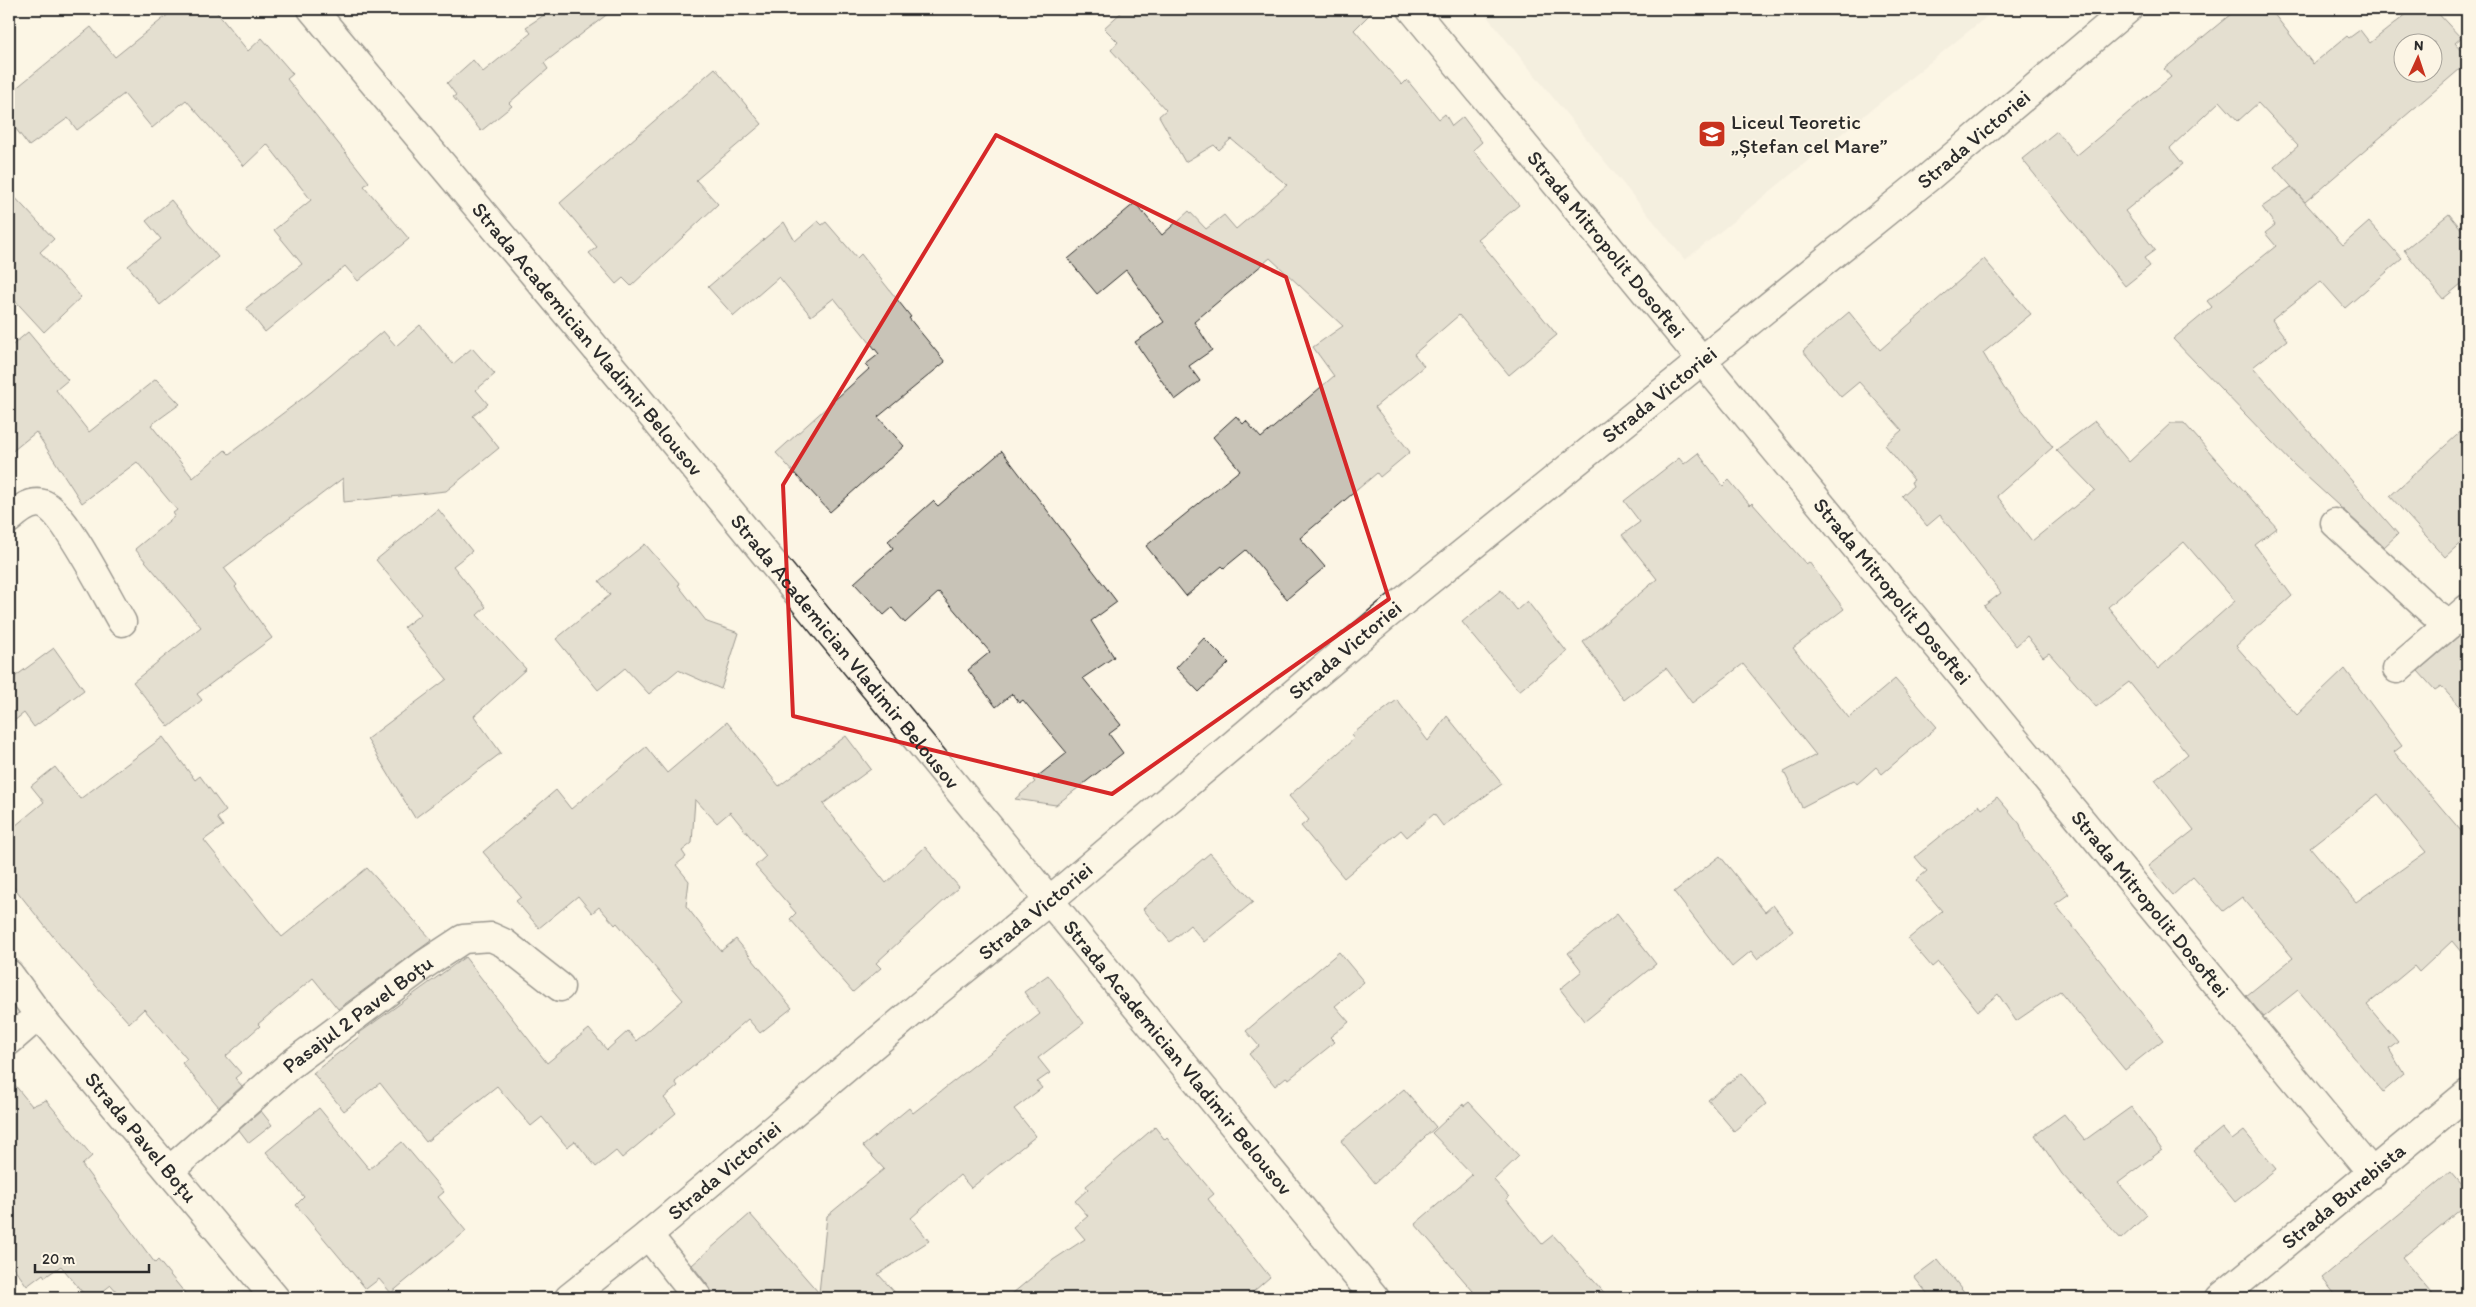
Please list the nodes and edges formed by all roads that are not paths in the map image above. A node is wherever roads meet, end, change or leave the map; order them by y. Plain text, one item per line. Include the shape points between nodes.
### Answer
1 (312, 9) edge
2 (1412, 9) edge
3 (2128, 9) edge
4 (1700, 360) junction
5 (9, 518) edge
6 (2335, 523) dead end
7 (2458, 616) edge
8 (122, 622) dead end
9 (2397, 669) dead end
10 (1050, 900) junction
11 (9, 974) edge
12 (560, 987) dead end
13 (39, 1015) junction
14 (9, 1041) edge
15 (2467, 1094) edge
16 (170, 1170) junction
17 (2373, 1174) junction
18 (648, 1235) junction
19 (275, 1298) edge
20 (569, 1298) edge
21 (698, 1298) edge
22 (1375, 1298) edge
23 (2220, 1298) edge

1 - 10 street, Strada Academician Vladimir Belousov
2 - 4 street, Strada Mitropolit Dosoftei
3 - 4 street, Strada Victoriei via 1929,177
4 - 10 street, Strada Victoriei via 1354,642
4 - 17 street, Strada Mitropolit Dosoftei
5 - 8 street via 34,503 44,504 54,512 77,543
6 - 7 street via 2433,613
7 - 9 street
10 - 18 street, Strada Victoriei
10 - 22 street, Strada Academician Vladimir Belousov
11 - 13 street, Strada Pavel Boțu
12 - 16 street, Pasajul 2 Pavel Boțu via 504,943 491,937 463,939 290,1065
13 - 14 street
13 - 16 street, Strada Pavel Boțu
15 - 17 street, Strada Burebista
16 - 19 street, Strada Pavel Boțu
17 - 23 street, Strada Burebista
18 - 20 street, Strada Victoriei
18 - 21 street

